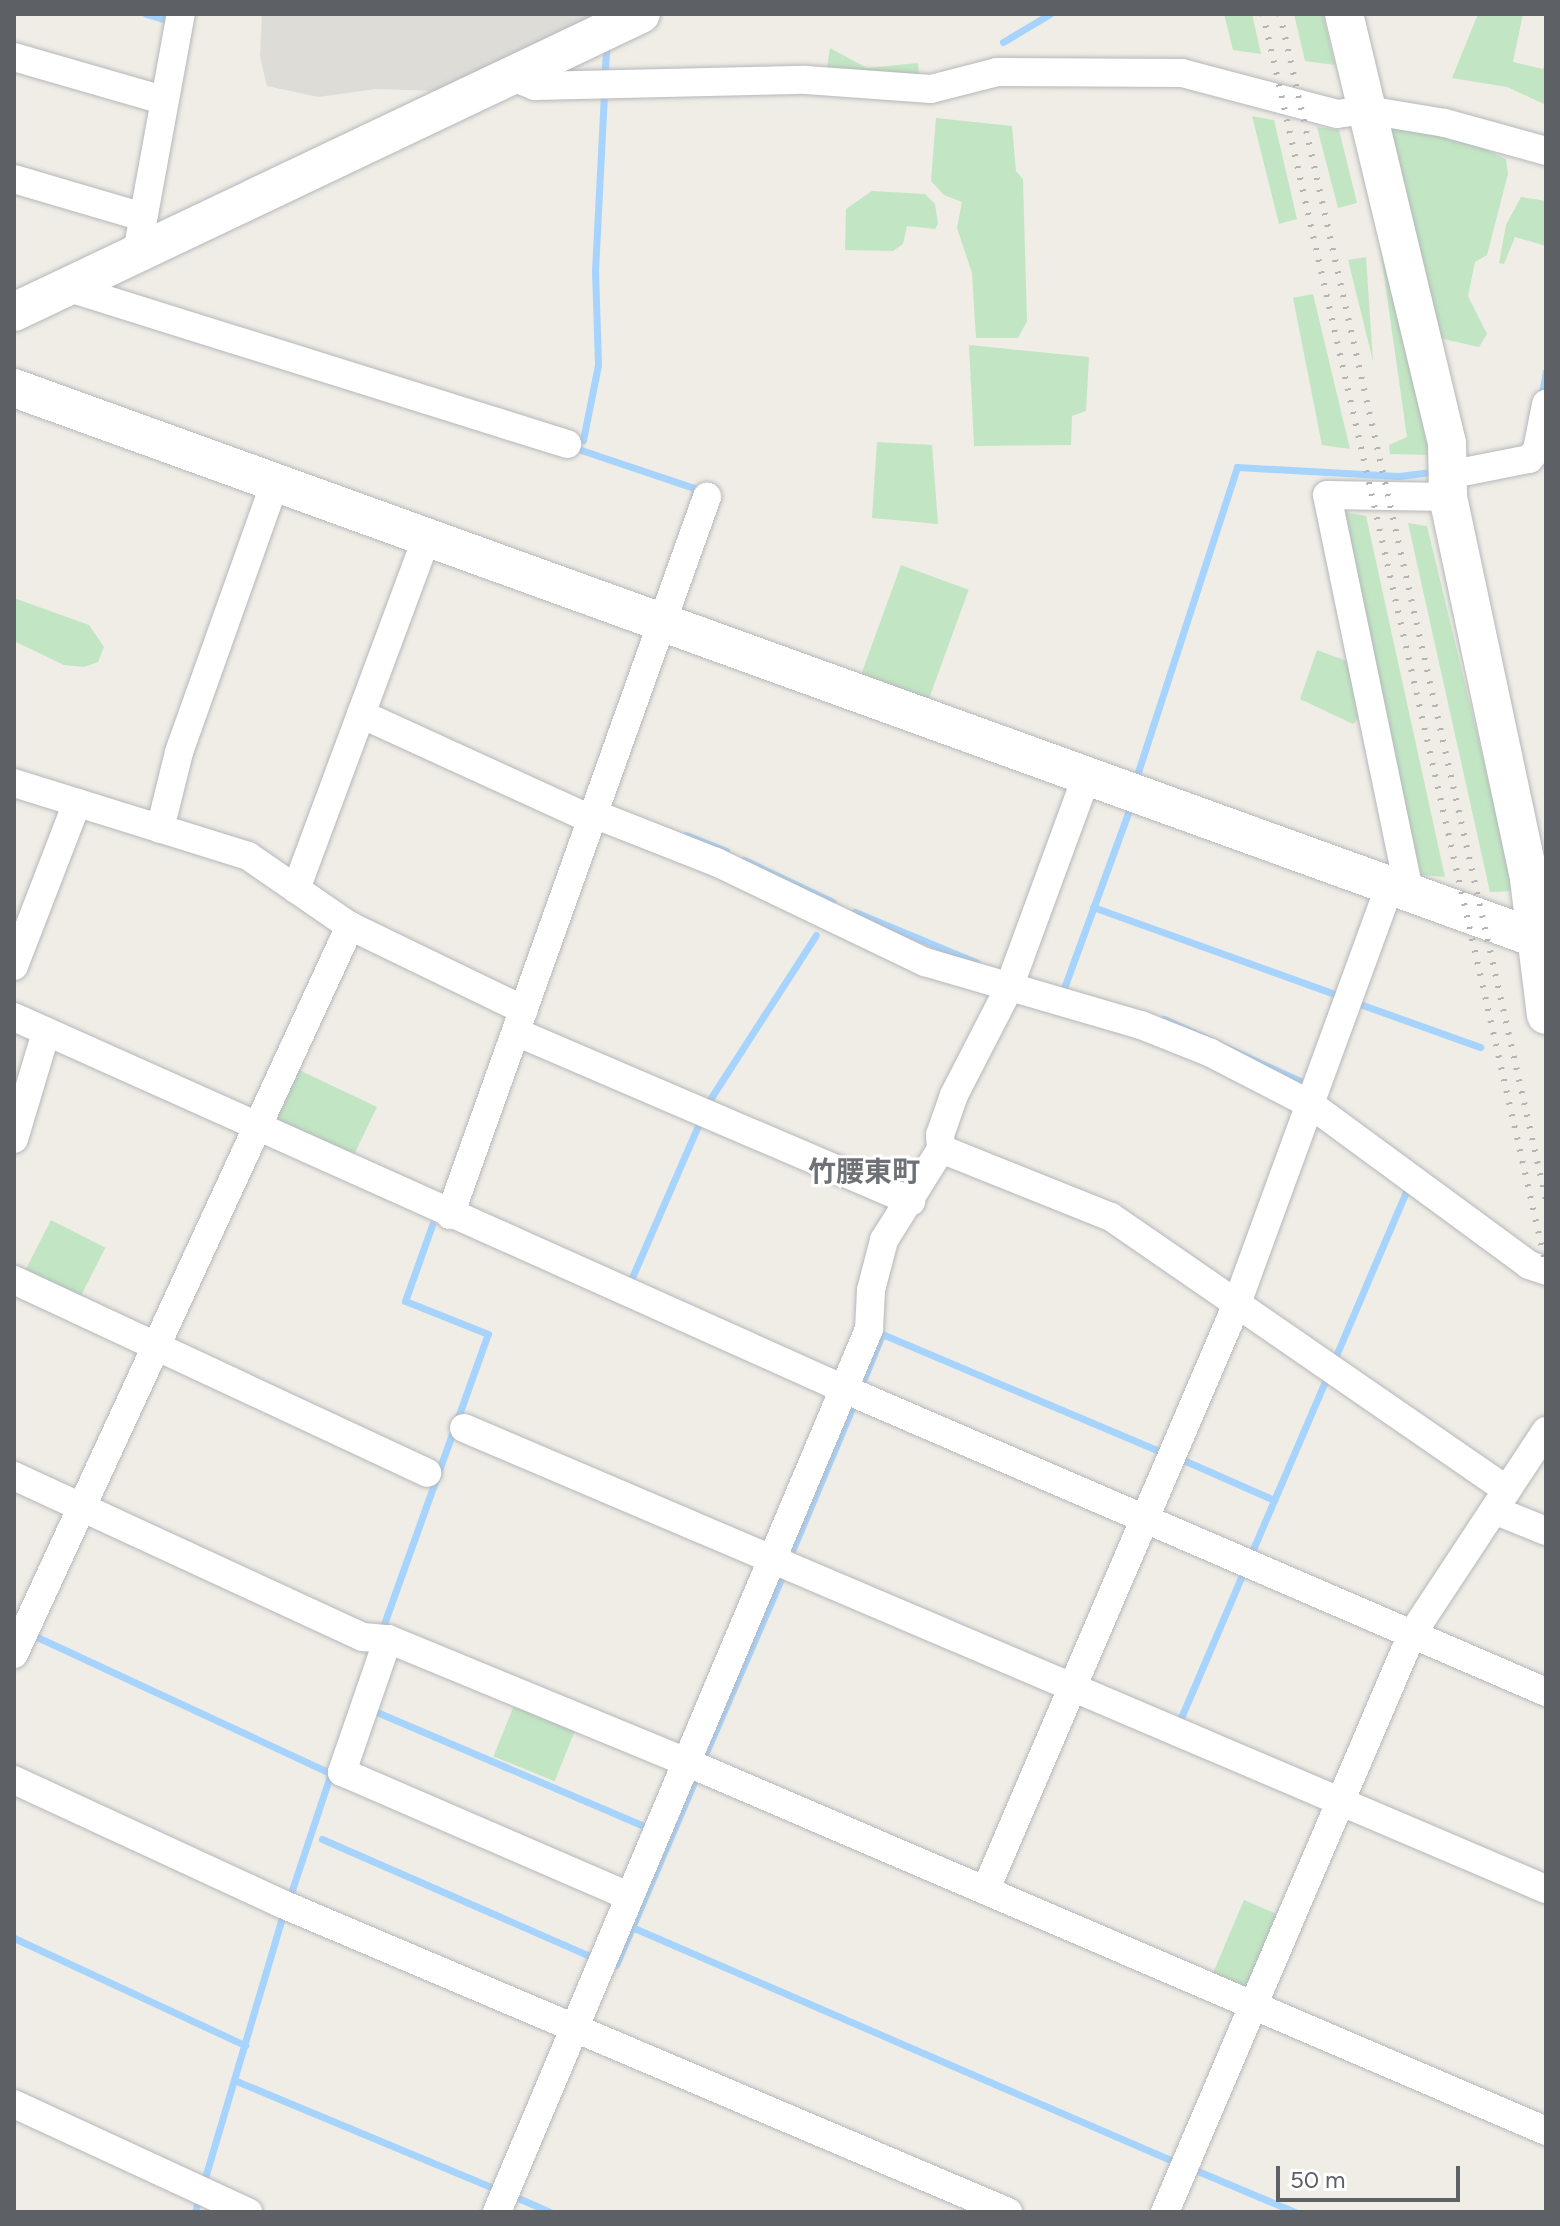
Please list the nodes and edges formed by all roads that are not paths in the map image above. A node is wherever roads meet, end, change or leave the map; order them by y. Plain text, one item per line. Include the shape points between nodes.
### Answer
1 (181, 14) edge
2 (1344, 14) edge
3 (627, 17) edge
4 (14, 57) edge
5 (511, 76) junction
6 (163, 100) junction
7 (1367, 110) junction
8 (1546, 151) edge
9 (14, 179) edge
10 (140, 216) junction
11 (136, 258) junction
12 (69, 288) junction
13 (14, 312) edge
14 (14, 388) edge
15 (1546, 404) edge
16 (567, 444) dead end
17 (275, 483) junction
18 (1448, 486) junction
19 (707, 497) dead end
20 (427, 537) junction
21 (664, 623) junction
22 (361, 714) junction
23 (1087, 775) junction
24 (14, 783) edge
25 (77, 803) junction
26 (593, 817) junction
27 (160, 829) junction
28 (1400, 888) junction
29 (296, 889) junction
30 (350, 926) junction
31 (1542, 941) edge
32 (14, 966) edge
33 (1008, 990) junction
34 (1546, 1015) edge
35 (14, 1017) edge
36 (520, 1021) junction
37 (46, 1032) junction
38 (1310, 1104) junction
39 (257, 1128) junction
40 (14, 1139) edge
41 (941, 1149) junction
42 (911, 1201) junction
43 (450, 1215) junction
44 (1546, 1271) edge
45 (14, 1280) edge
46 (1236, 1306) junction
47 (156, 1346) junction
48 (844, 1389) junction
49 (464, 1428) dead end
50 (1546, 1431) edge
51 (427, 1473) dead end
52 (14, 1476) edge
53 (1500, 1500) junction
54 (81, 1507) junction
55 (1145, 1518) junction
56 (1546, 1531) edge
57 (772, 1558) junction
58 (1412, 1634) junction
59 (388, 1639) junction
60 (14, 1654) edge
61 (1072, 1688) junction
62 (1546, 1692) edge
63 (686, 1762) junction
64 (14, 1780) edge
65 (1341, 1802) junction
66 (986, 1889) junction
67 (1546, 1889) edge
68 (629, 1896) junction
69 (1254, 2005) junction
70 (574, 2026) junction
71 (14, 2104) edge
72 (1546, 2131) edge
73 (248, 2212) edge
74 (497, 2212) edge
75 (1008, 2212) edge
76 (1165, 2212) edge

1 - 6 street
2 - 7 street
3 - 5 street
4 - 6 street
5 - 7 street via 535,86 806,80 931,89 997,72 1182,73 1337,114
5 - 11 street
6 - 10 street
7 - 8 street via 1445,123
7 - 18 street via 1447,443
9 - 10 street
10 - 11 street
11 - 12 street
12 - 13 street
12 - 16 street
14 - 17 street
15 - 18 street via 1537,450 1529,459
17 - 20 street
17 - 27 street via 179,752
18 - 28 street via 1327,495
18 - 31 street
19 - 21 street
20 - 21 street
20 - 22 street
21 - 23 street
21 - 26 street
22 - 26 street
22 - 29 street
23 - 28 street
23 - 33 street
24 - 25 street
25 - 27 street
25 - 32 street
26 - 33 street via 716,862 925,962
26 - 36 street
27 - 29 street via 248,856
28 - 31 street
28 - 38 street
29 - 30 street
30 - 36 street
30 - 39 street
31 - 34 street
33 - 38 street via 1141,1025
33 - 41 street via 954,1095 940,1135
35 - 37 street
36 - 42 street
36 - 43 street
37 - 39 street
37 - 40 street
38 - 44 street via 1529,1265
38 - 46 street
39 - 43 street
39 - 47 street
41 - 42 street
41 - 46 street via 1111,1217
42 - 48 street via 884,1240 871,1290 869,1329
43 - 48 street
45 - 47 street
46 - 53 street
46 - 55 street
47 - 51 street
47 - 54 street
48 - 55 street
48 - 57 street
49 - 57 street
50 - 53 street
52 - 54 street
53 - 56 street
53 - 58 street
54 - 59 street via 363,1637
54 - 60 street
55 - 58 street
55 - 61 street
57 - 61 street
57 - 63 street
58 - 62 street
58 - 65 street
59 - 63 street
59 - 68 street via 342,1772
61 - 65 street
61 - 66 street
63 - 66 street
63 - 68 street
64 - 70 street via 280,1903
65 - 67 street
65 - 69 street
66 - 69 street
68 - 70 street
69 - 72 street
69 - 76 street
70 - 74 street
70 - 75 street
71 - 73 street

